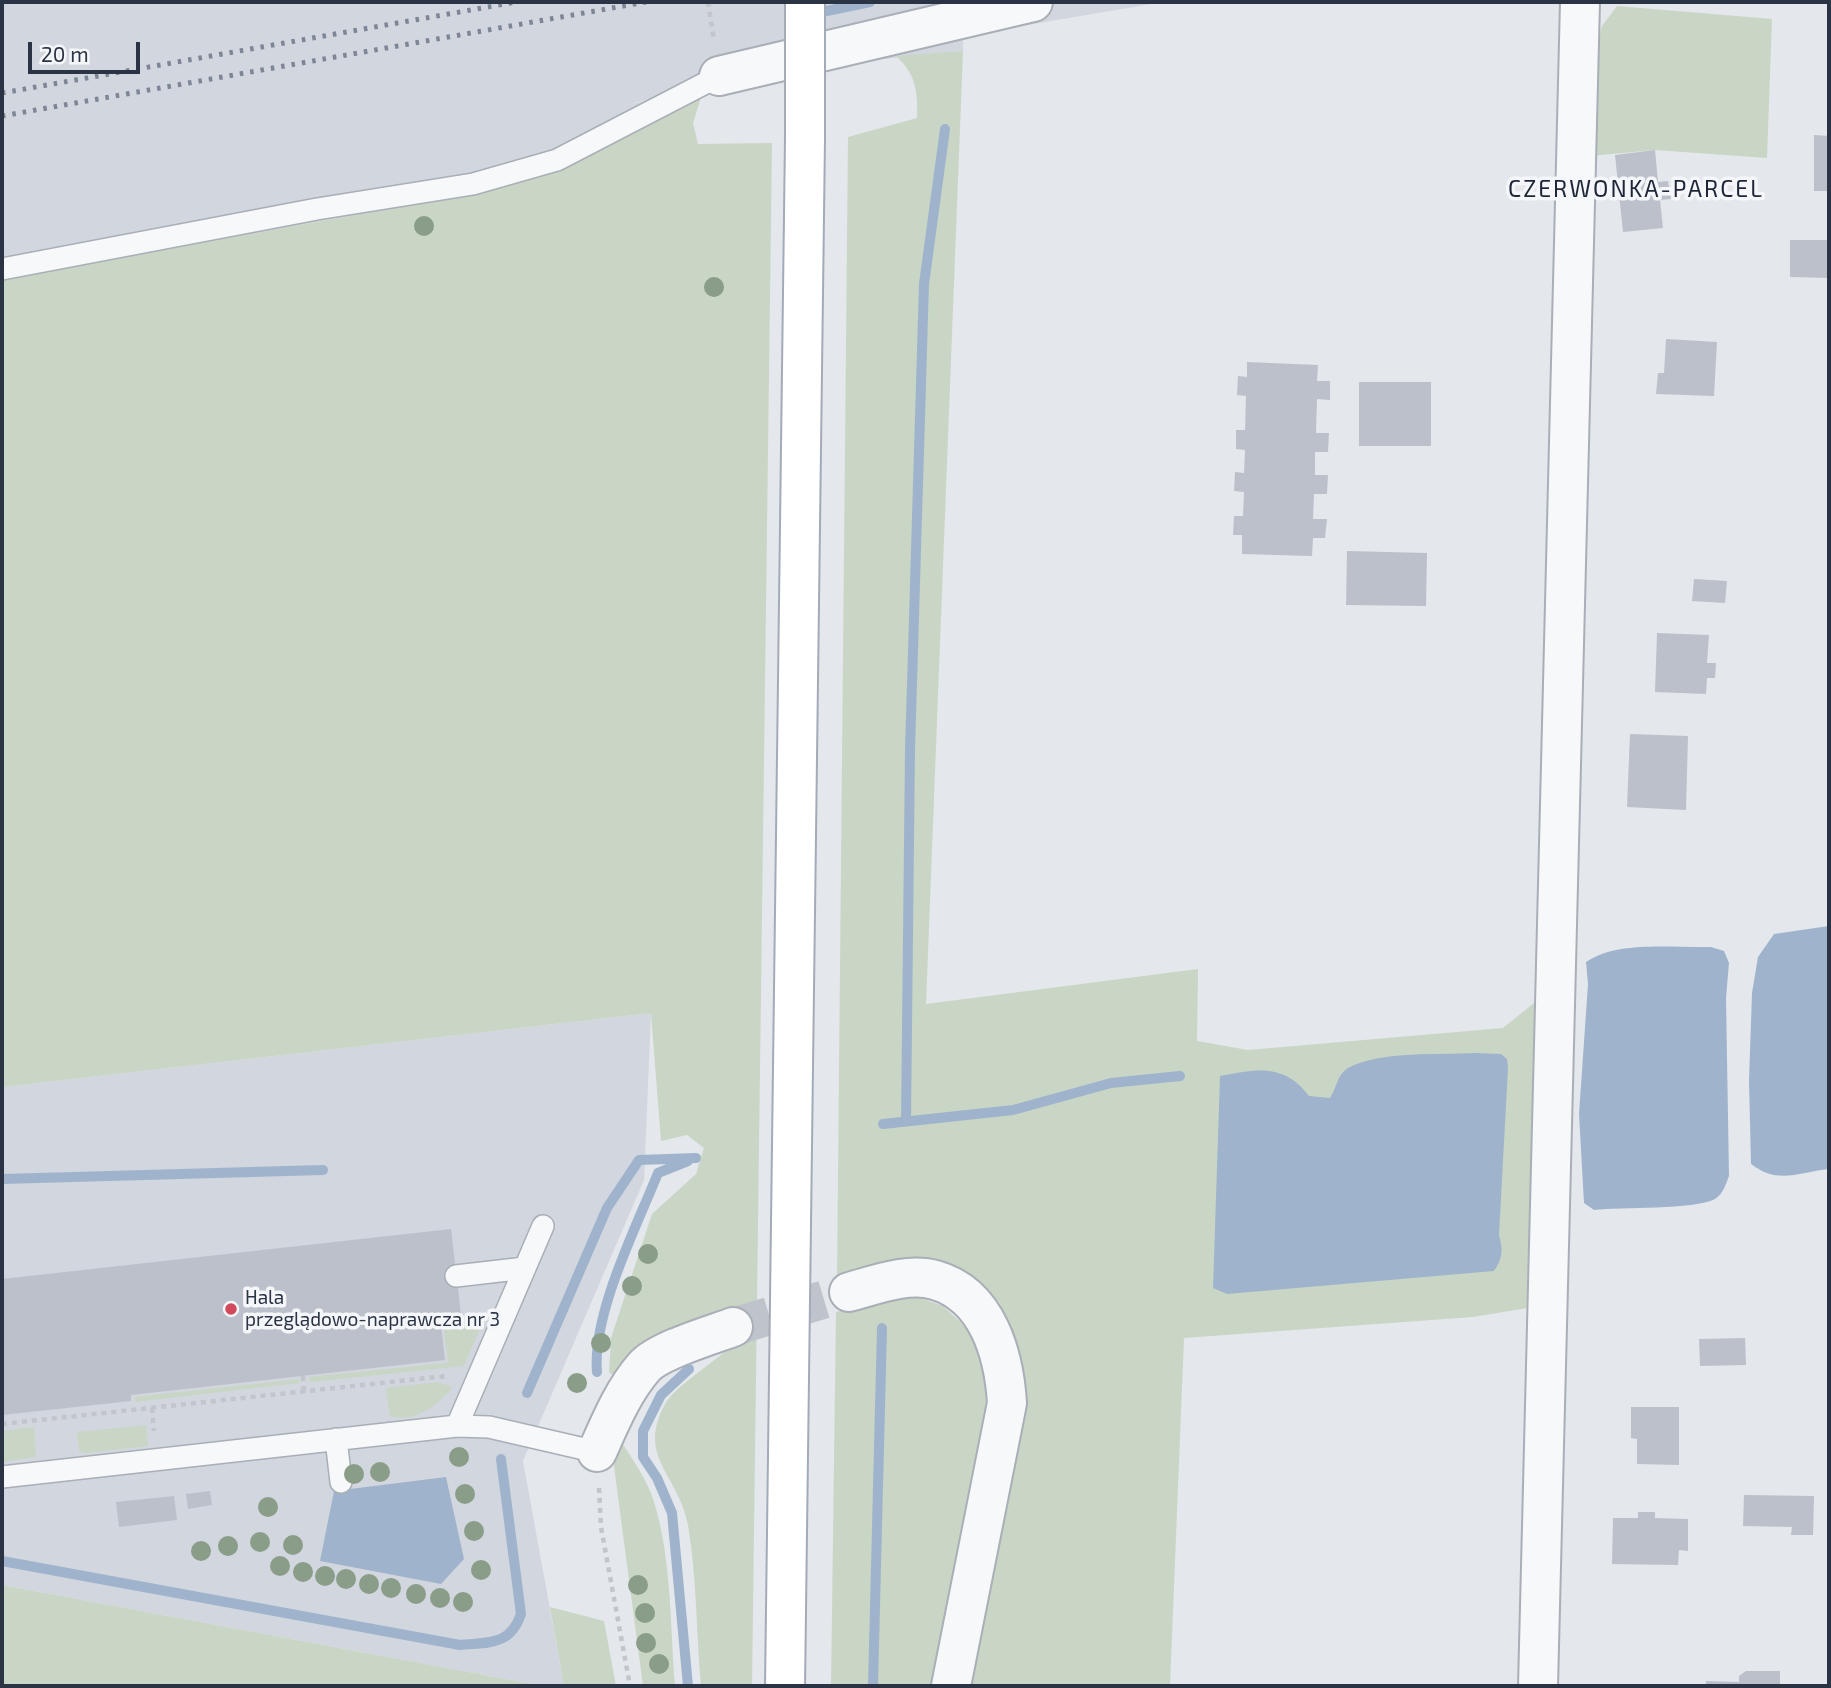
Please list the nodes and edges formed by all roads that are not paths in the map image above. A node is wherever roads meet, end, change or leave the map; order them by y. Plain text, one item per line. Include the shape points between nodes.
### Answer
1 (805, 2) edge
2 (1033, 2) edge
3 (1580, 2) edge
4 (719, 76) joint
5 (2, 269) edge
6 (544, 1226) dead end
7 (526, 1268) junction
8 (456, 1276) dead end
9 (849, 1292) tunnel mouth
10 (733, 1327) tunnel mouth
11 (457, 1426) junction
12 (336, 1439) junction
13 (597, 1452) joint
14 (2, 1477) edge
15 (341, 1482) dead end
16 (785, 1686) edge
17 (951, 1686) edge
18 (1538, 1686) edge

1 - 16 main road, bridge
2 - 4 street
3 - 18 street
4 - 5 lane via 557,160 500,177
6 - 7 lane
7 - 8 lane
7 - 11 lane
9 - 17 street via 917,1278 935,1280 960,1292 979,1308 1005,1377 1007,1403
10 - 13 street via 646,1365 613,1415
11 - 12 lane
11 - 13 lane via 489,1427
12 - 14 lane
12 - 15 lane

